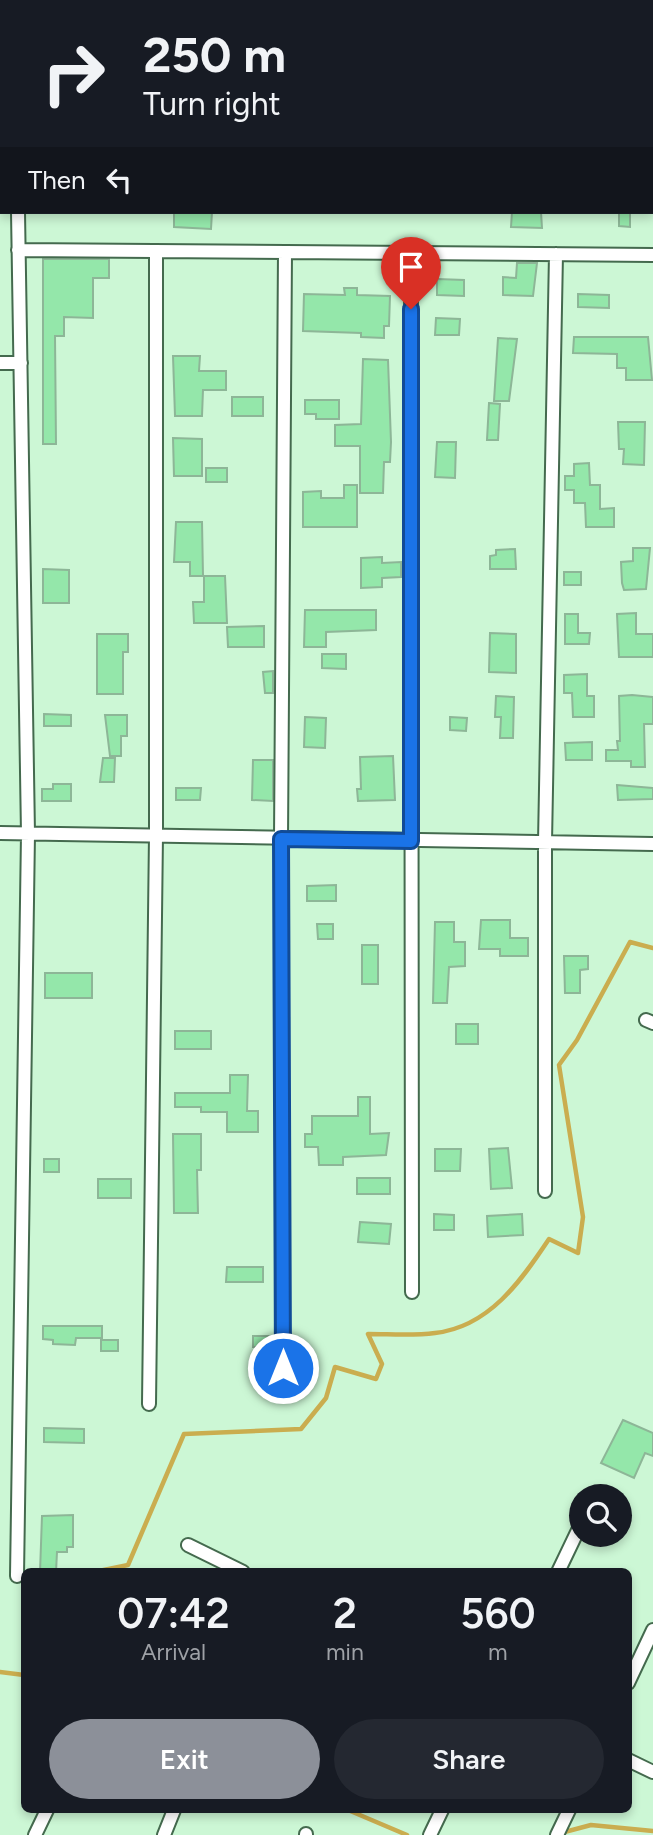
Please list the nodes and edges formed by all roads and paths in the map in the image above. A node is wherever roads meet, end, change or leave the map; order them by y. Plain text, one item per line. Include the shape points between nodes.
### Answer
1 (18, 214) edge
2 (18, 250) junction
3 (156, 251) junction
4 (285, 252) junction
5 (411, 253) junction
6 (556, 254) junction
7 (653, 255) edge
8 (0, 363) edge
9 (21, 363) junction
10 (0, 834) edge
11 (28, 834) junction
12 (156, 835) junction
13 (281, 839) junction
14 (411, 841) junction
15 (545, 842) junction
16 (653, 844) edge
17 (545, 1191) dead end
18 (412, 1292) dead end
19 (283, 1368) dead end
20 (149, 1404) dead end
21 (188, 1545) dead end
22 (570, 1547) edge
23 (235, 1568) edge
24 (560, 1568) edge
25 (18, 1576) dead end
26 (653, 1630) edge
27 (632, 1675) edge
28 (632, 1762) edge
29 (653, 1772) edge
30 (46, 1813) edge
31 (173, 1813) edge
32 (441, 1813) edge
33 (567, 1813) edge
34 (35, 1835) edge
35 (164, 1835) edge
36 (430, 1835) edge
37 (556, 1835) edge

1 - 2 street
2 - 3 street
2 - 9 street
3 - 4 street
3 - 12 street
4 - 5 street
4 - 13 street
5 - 6 street
5 - 14 street
6 - 7 street
6 - 15 street
8 - 9 street
9 - 11 street
10 - 11 street
11 - 12 street
11 - 25 street
12 - 13 street
12 - 20 street
13 - 14 street
13 - 19 street
14 - 15 street
14 - 18 street
15 - 16 street
15 - 17 street
21 - 23 street
22 - 24 street
26 - 27 street
28 - 29 street
30 - 34 street
31 - 35 street
32 - 36 street
33 - 37 street

